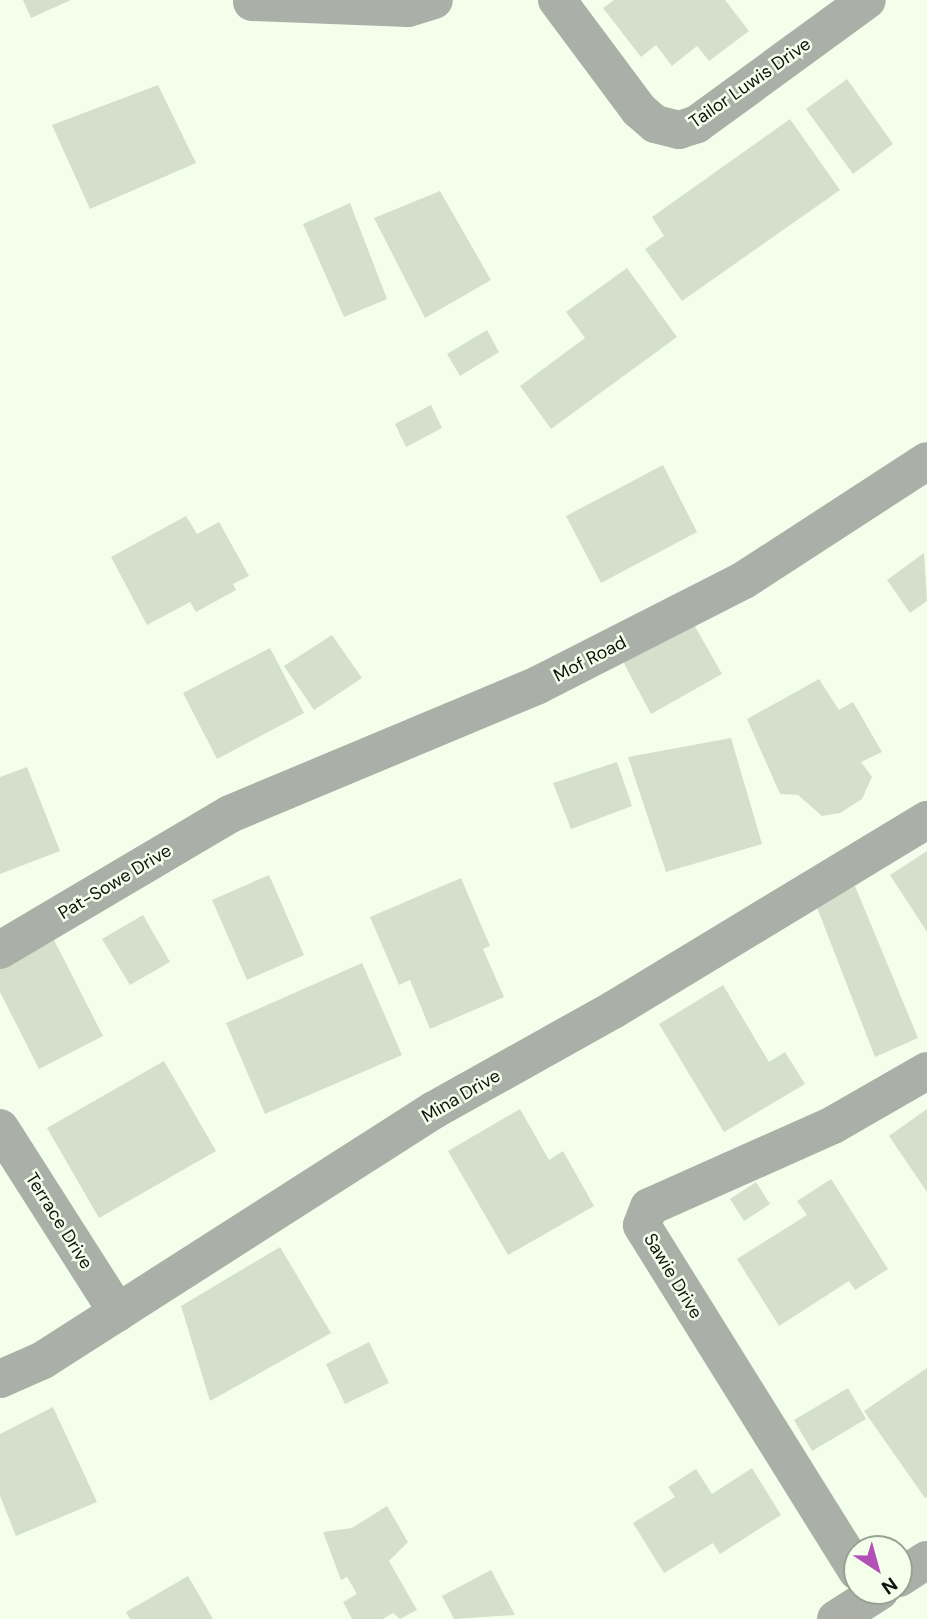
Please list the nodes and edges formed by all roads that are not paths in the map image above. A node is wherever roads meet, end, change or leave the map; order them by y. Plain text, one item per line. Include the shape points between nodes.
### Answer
1 (434, 0) edge
2 (556, 0) edge
3 (867, 0) edge
4 (252, 2) dead end
5 (927, 461) edge
6 (230, 814) joint
7 (927, 820) edge
8 (0, 950) edge
9 (927, 1071) edge
10 (0, 1129) edge
11 (118, 1313) junction
12 (0, 1379) edge
13 (844, 1535) edge
14 (852, 1605) edge
15 (836, 1619) edge

1 - 4 street via 408,8
2 - 3 street, Tailor Luwis Drive via 639,110 655,124 679,130 697,124
5 - 6 street, Mof Road via 744,580 538,685
6 - 8 street, Pat-Sowe Drive
7 - 11 street, Mina Drive via 613,1010 434,1110
9 - 13 street, Sawie Drive via 833,1125 649,1207 642,1225
10 - 11 street, Terrace Drive
11 - 12 street, Mina Drive via 43,1360
14 - 15 street

